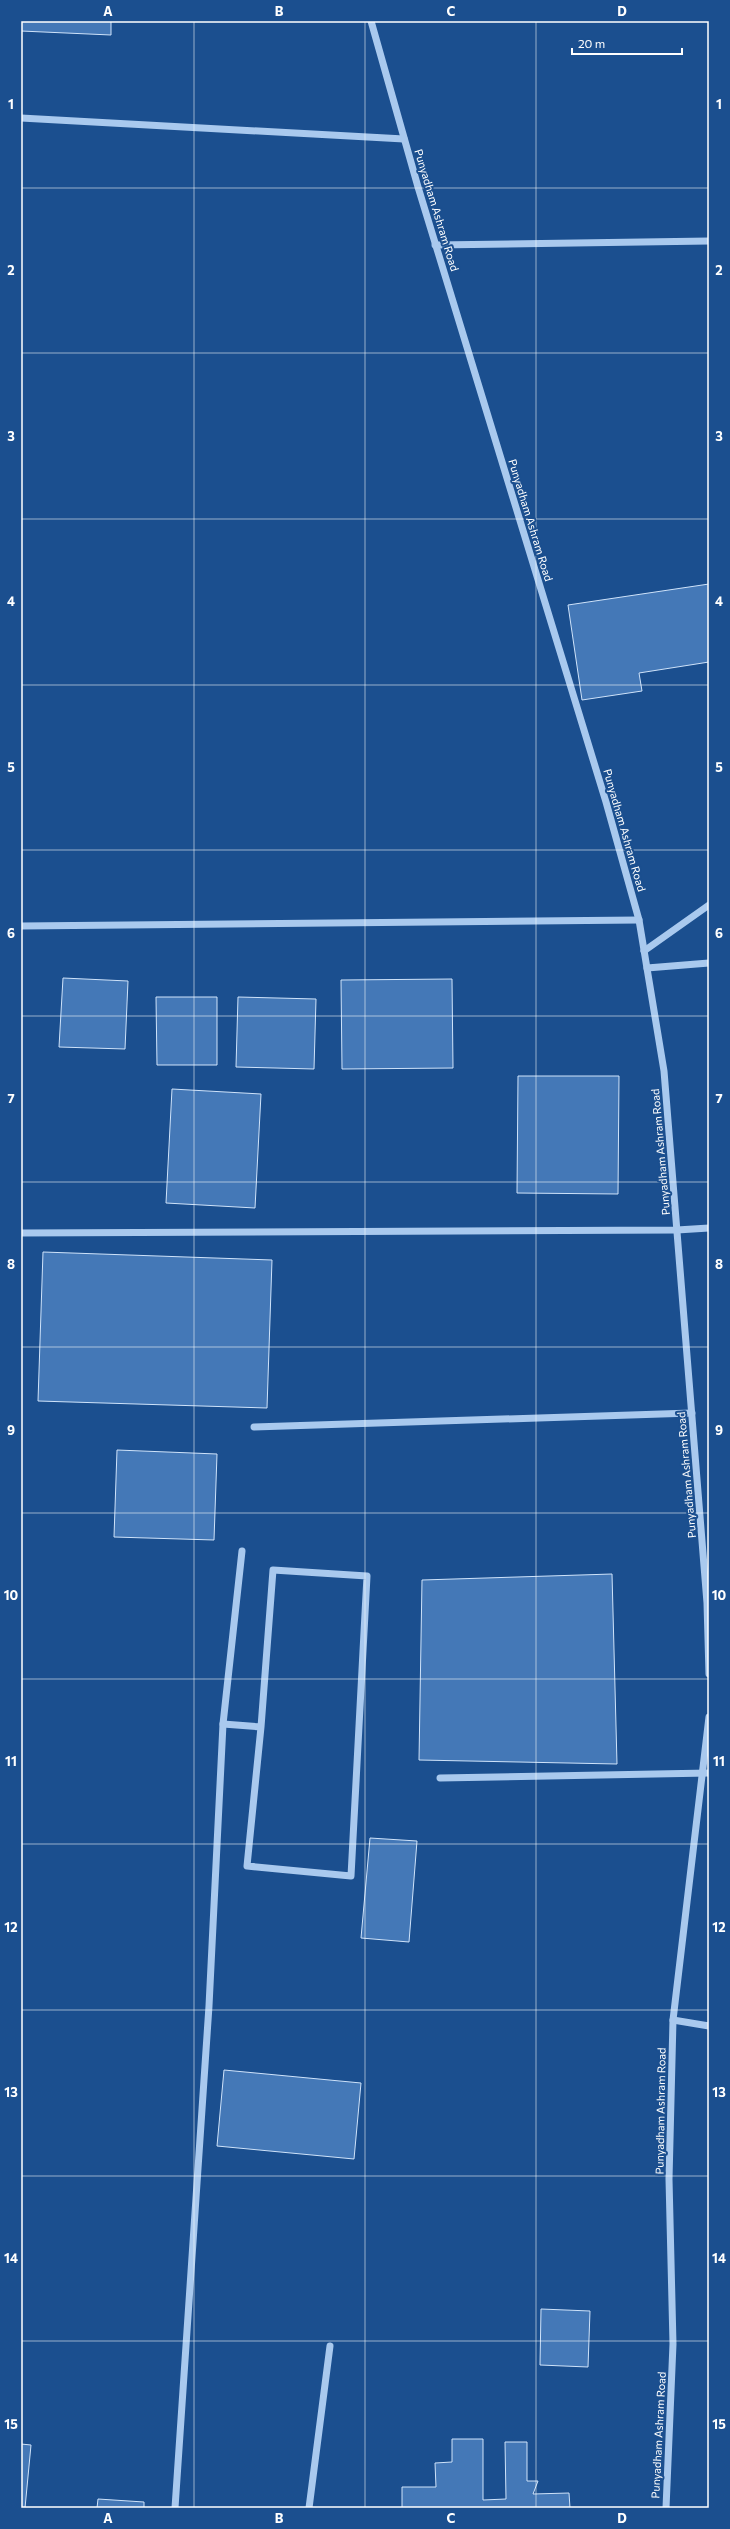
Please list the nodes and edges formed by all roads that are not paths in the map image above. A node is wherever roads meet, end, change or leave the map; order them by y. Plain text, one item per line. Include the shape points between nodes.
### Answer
1 (371, 21) edge
2 (21, 118) edge
3 (404, 139) junction
4 (709, 241) edge
5 (435, 245) junction
6 (709, 905) edge
7 (640, 920) junction
8 (21, 926) edge
9 (644, 951) junction
10 (709, 963) edge
11 (647, 968) junction
12 (709, 1228) edge
13 (677, 1230) junction
14 (21, 1233) edge
15 (692, 1413) junction
16 (254, 1427) dead end
17 (242, 1551) dead end
18 (709, 1674) edge
19 (709, 1717) edge
20 (223, 1724) junction
21 (261, 1727) junction
22 (706, 1773) edge
23 (440, 1778) dead end
24 (673, 2020) junction
25 (709, 2026) edge
26 (330, 2346) dead end
27 (175, 2508) edge
28 (309, 2508) edge
29 (666, 2508) edge

1 - 3 street, Punyadham Ashram Road
2 - 3 street
3 - 5 street, Punyadham Ashram Road
4 - 5 street
5 - 7 street, Punyadham Ashram Road
6 - 9 street
7 - 8 street
7 - 9 street, Punyadham Ashram Road
9 - 11 street, Punyadham Ashram Road
10 - 11 street
11 - 13 street, Punyadham Ashram Road via 664,1071
12 - 13 street
13 - 14 street
13 - 15 street, Punyadham Ashram Road
15 - 16 street
15 - 18 street, Punyadham Ashram Road via 707,1603
17 - 20 street
19 - 22 street, Punyadham Ashram Road
20 - 21 street
20 - 27 street via 209,2006
21 - 21 street via 247,1866 351,1876 367,1576 272,1570
22 - 23 street
22 - 24 street, Punyadham Ashram Road
24 - 25 street
24 - 29 street, Punyadham Ashram Road via 669,2179 673,2344
26 - 28 street

